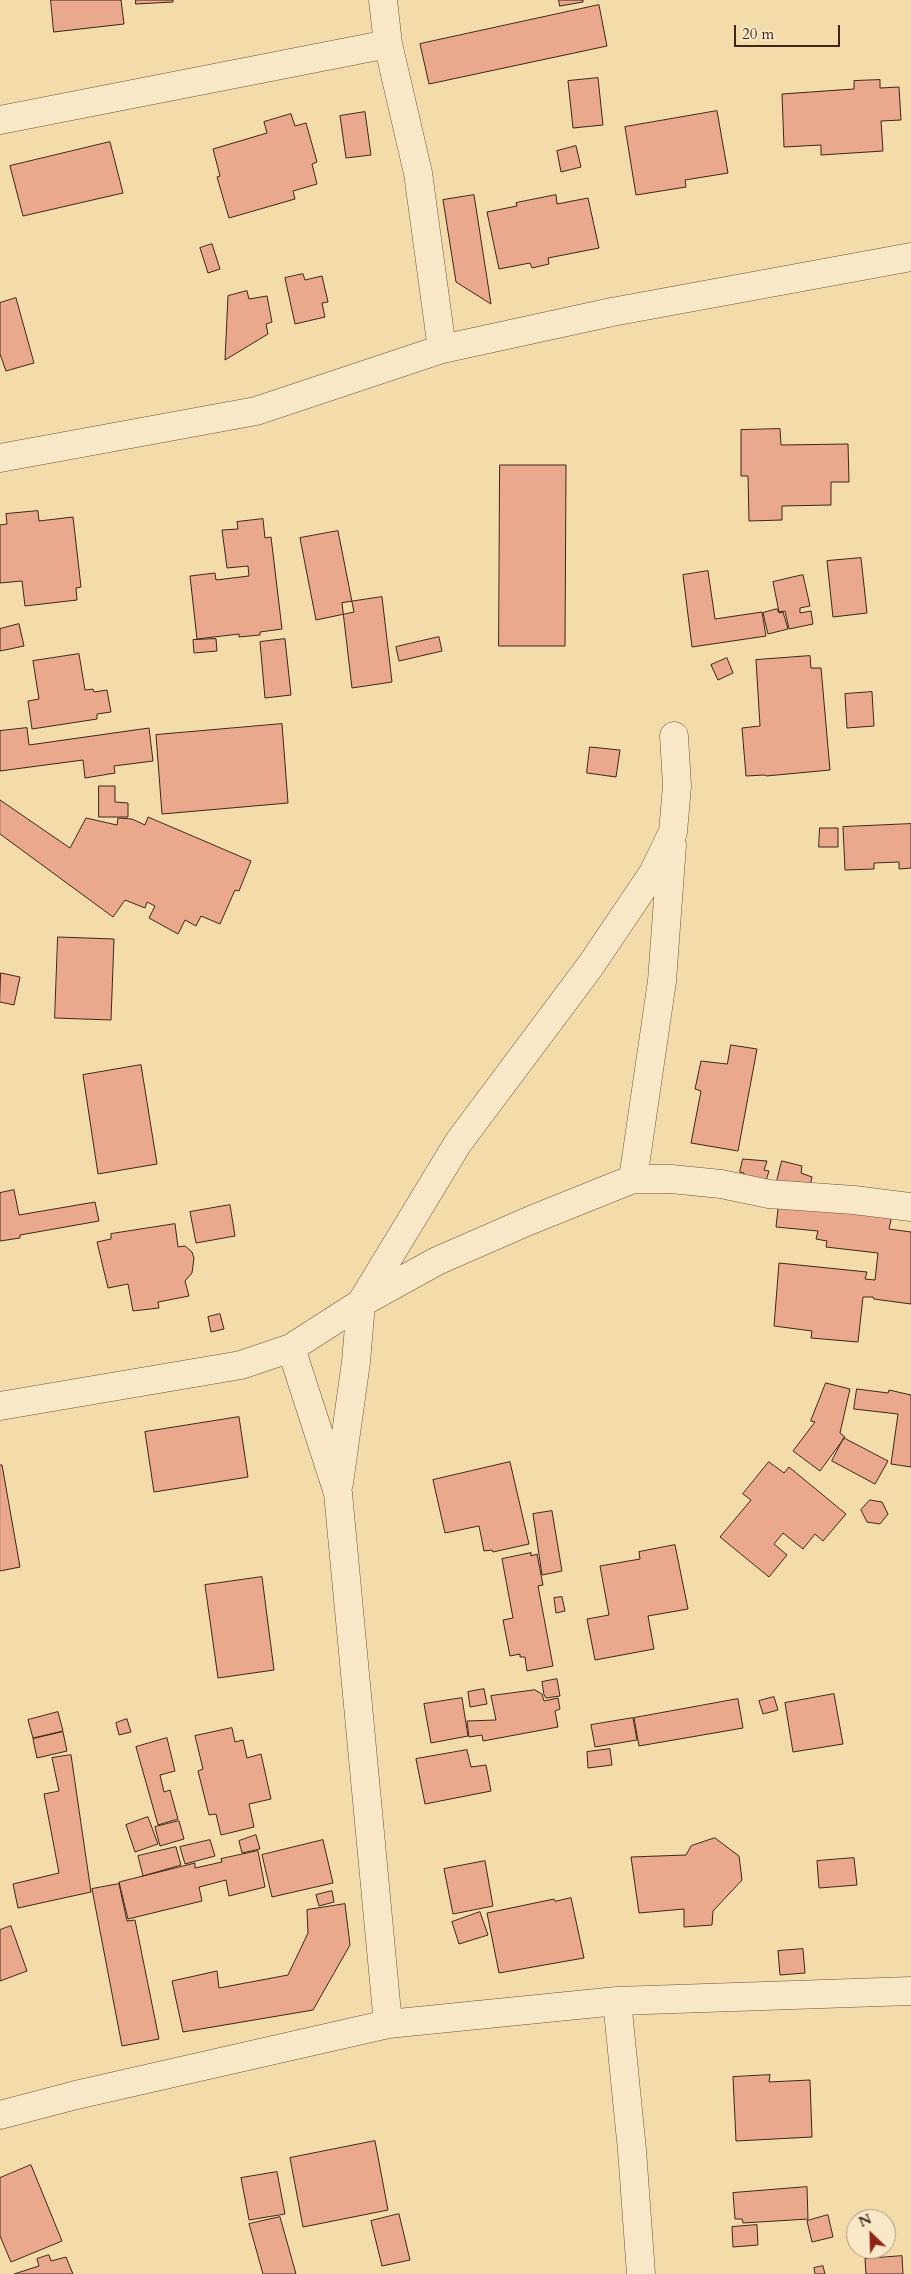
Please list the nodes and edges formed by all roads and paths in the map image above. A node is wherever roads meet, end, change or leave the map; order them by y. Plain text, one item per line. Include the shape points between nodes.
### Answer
1 (383, 0) edge
2 (388, 44) junction
3 (0, 120) edge
4 (911, 257) edge
5 (442, 349) junction
6 (0, 458) edge
7 (674, 736) dead end
8 (674, 832) junction
9 (634, 1179) junction
10 (911, 1207) edge
11 (362, 1303) junction
12 (291, 1348) junction
13 (0, 1406) edge
14 (338, 1493) junction
15 (911, 1991) edge
16 (617, 2001) junction
17 (388, 2024) junction
18 (0, 2115) edge
19 (641, 2274) edge

1 - 2 street
2 - 3 street
2 - 5 street via 418,173
4 - 5 street via 612,312
5 - 6 street via 256,411
7 - 8 street
8 - 9 street via 662,981
8 - 11 street via 653,873 591,965 458,1144
9 - 10 street via 721,1184 769,1194
9 - 11 street via 437,1261
11 - 12 street
11 - 14 street
12 - 13 street via 241,1365
12 - 14 street
14 - 17 street
15 - 16 street
16 - 17 street
16 - 19 street
17 - 18 street

